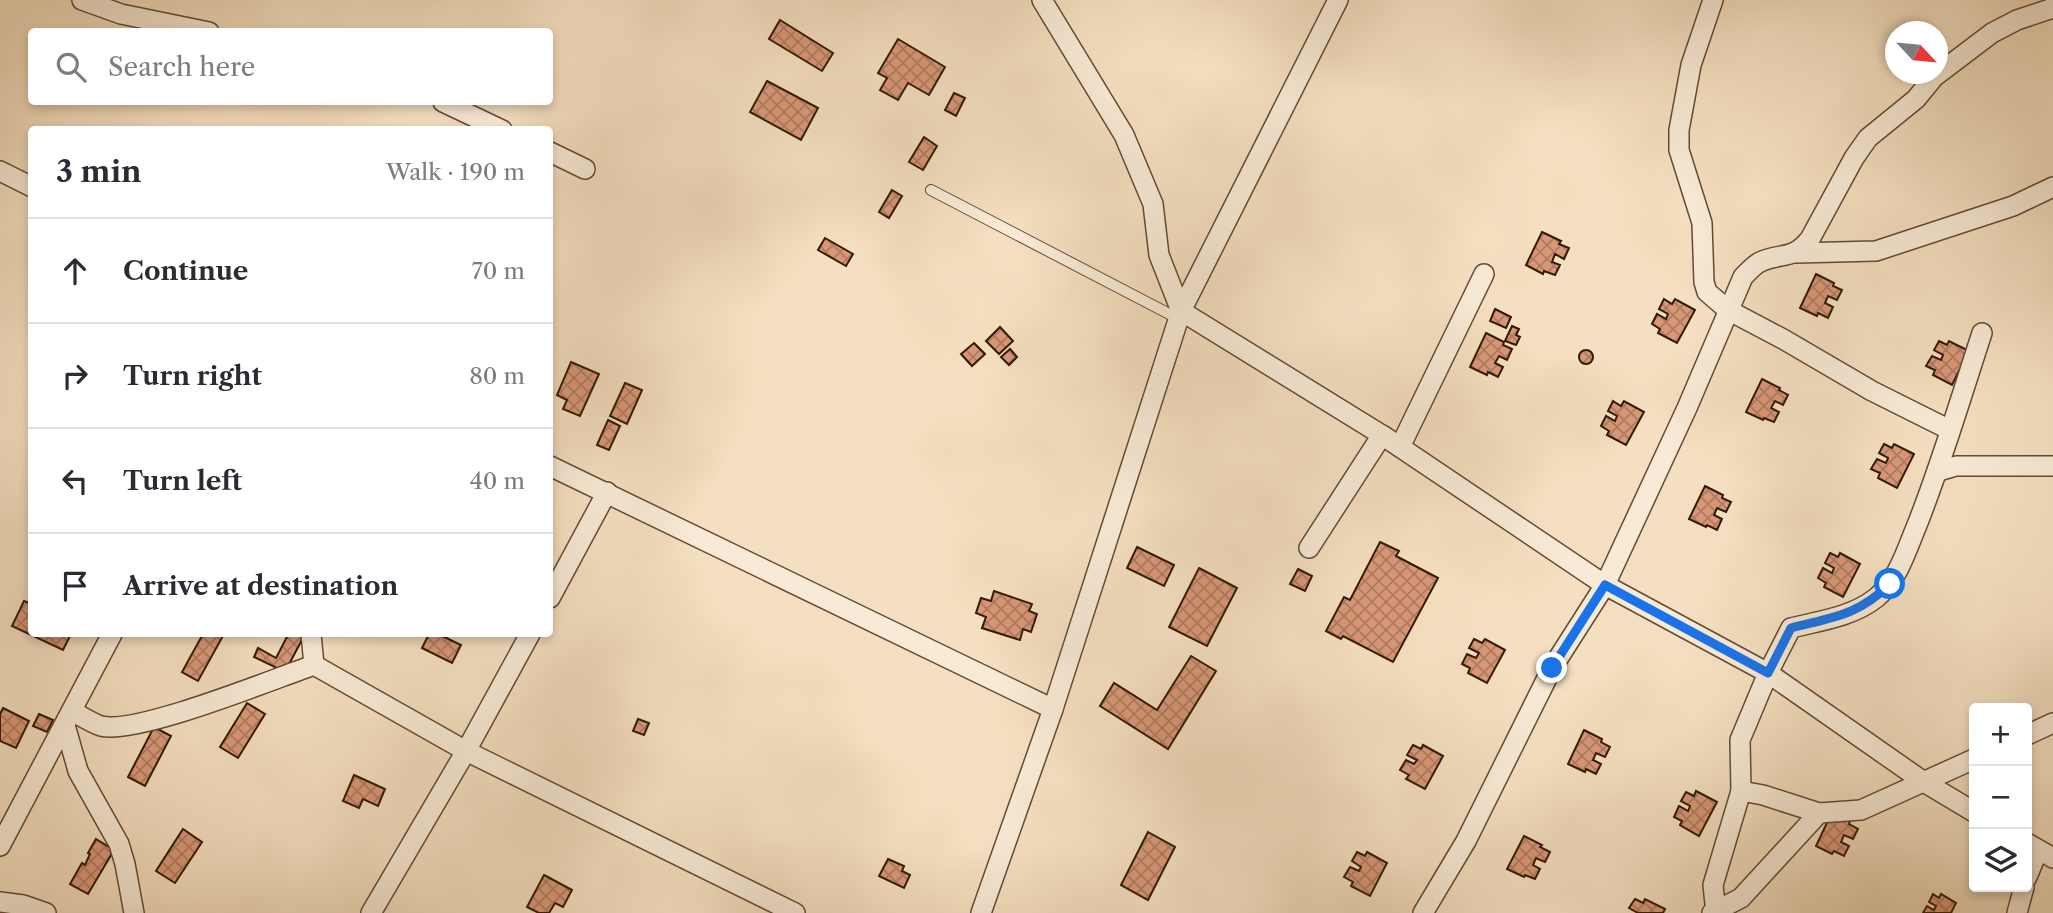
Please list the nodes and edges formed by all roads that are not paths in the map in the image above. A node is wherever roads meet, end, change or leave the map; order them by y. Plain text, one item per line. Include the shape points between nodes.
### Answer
1 (82, 0) edge
2 (1042, 0) edge
3 (1339, 0) edge
4 (1713, 0) edge
5 (2053, 8) edge
6 (189, 28) edge
7 (449, 105) edge
8 (494, 126) edge
9 (553, 154) edge
10 (584, 169) dead end
11 (0, 172) edge
12 (28, 185) edge
13 (2053, 187) edge
14 (931, 190) dead end
15 (1797, 253) junction
16 (1484, 274) dead end
17 (1728, 310) junction
18 (1180, 315) junction
19 (1982, 333) dead end
20 (1950, 430) junction
21 (1382, 435) junction
22 (1400, 447) junction
23 (2053, 466) edge
24 (553, 467) edge
25 (1939, 471) junction
26 (607, 492) junction
27 (1309, 548) dead end
28 (1605, 585) junction
29 (553, 592) edge
30 (110, 637) edge
31 (312, 637) edge
32 (528, 637) edge
33 (314, 665) junction
34 (1768, 673) junction
35 (1053, 709) junction
36 (69, 718) junction
37 (2053, 723) edge
38 (2032, 733) edge
39 (466, 751) junction
40 (1969, 761) edge
41 (1924, 782) junction
42 (1741, 791) junction
43 (1969, 809) edge
44 (1819, 813) junction
45 (0, 846) edge
46 (2023, 892) edge
47 (0, 902) edge
48 (1715, 912) edge
49 (46, 913) edge
50 (134, 913) edge
51 (371, 913) edge
52 (795, 913) edge
53 (981, 913) edge
54 (1423, 913) edge
55 (2017, 913) edge

1 - 6 street via 121,14
2 - 18 street via 1124,135 1153,204 1159,255
3 - 18 street
4 - 17 street via 1691,65 1679,150 1702,223 1707,292
5 - 15 street via 1992,33 1934,77 1916,99 1868,138 1810,239
7 - 8 street
9 - 10 street
11 - 12 street
13 - 15 street via 2013,206 1876,251
14 - 18 lane
15 - 17 street via 1758,262 1743,277
16 - 22 street
17 - 20 street
17 - 28 street
18 - 21 street
18 - 35 street
19 - 20 street
20 - 25 street
21 - 22 street
21 - 27 street
22 - 28 street
23 - 25 street via 1956,466
24 - 26 street
25 - 34 street via 1890,584 1854,612 1791,628
26 - 29 street
26 - 35 street
28 - 34 street
28 - 54 street via 1552,668 1466,841
30 - 36 street
31 - 33 street
32 - 39 street
33 - 36 street via 122,727
33 - 39 street
34 - 41 street
34 - 42 street via 1740,740
35 - 53 street
36 - 45 street
36 - 50 street via 78,771 119,844
37 - 38 street
39 - 51 street
39 - 52 street
40 - 41 street
41 - 43 street
41 - 44 street via 1861,810
42 - 44 street
42 - 48 street via 1713,885
44 - 48 street via 1741,898
46 - 55 street
47 - 49 street

